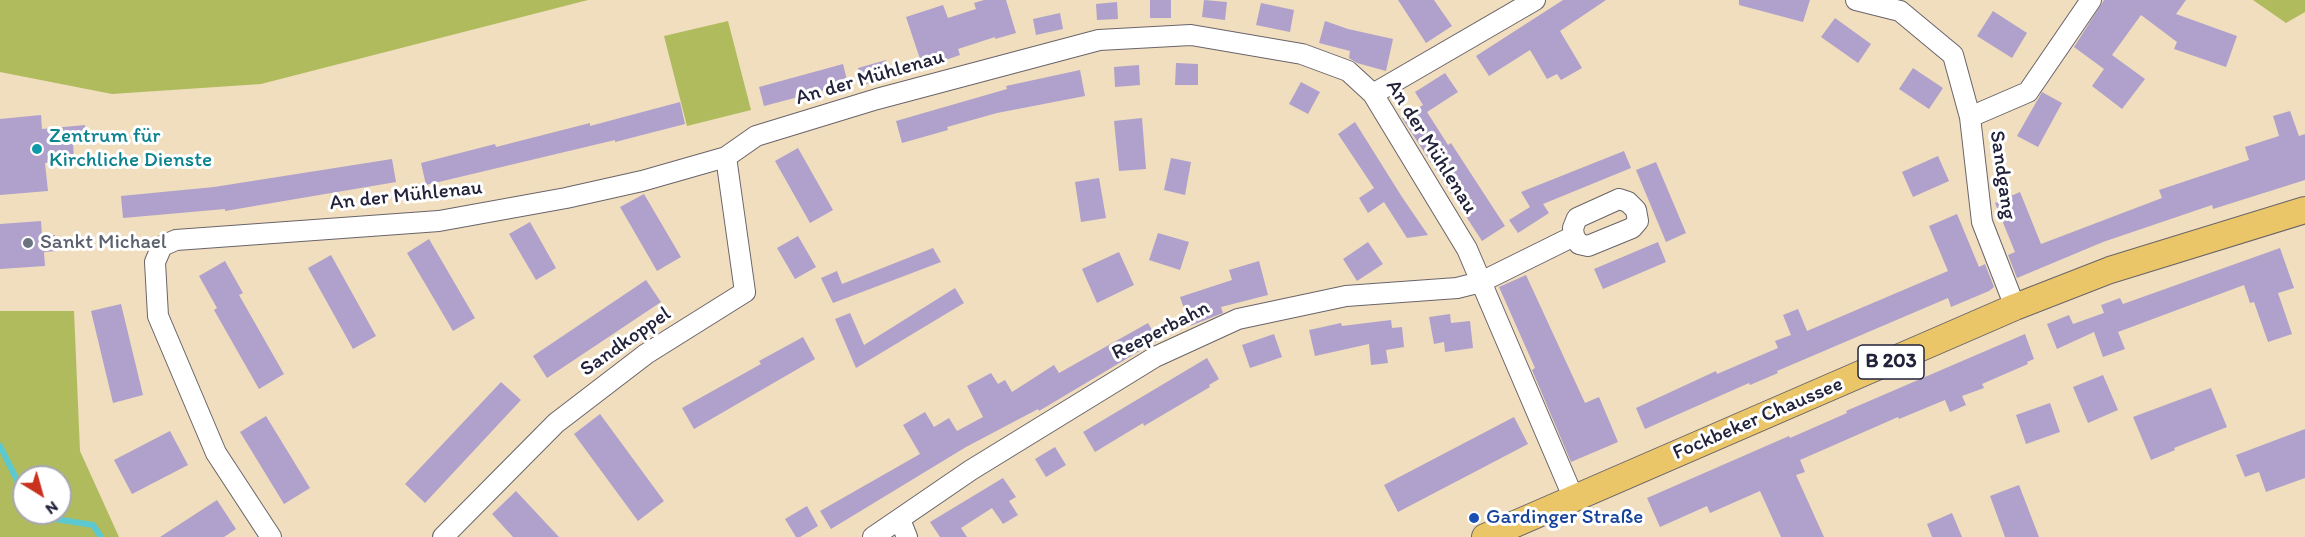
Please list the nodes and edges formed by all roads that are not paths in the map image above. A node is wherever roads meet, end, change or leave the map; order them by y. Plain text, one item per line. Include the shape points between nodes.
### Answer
1 (1535, 0) edge
2 (1856, 0) edge
3 (2091, 0) edge
4 (1373, 94) junction
5 (1970, 117) junction
6 (726, 157) junction
7 (2305, 210) edge
8 (1574, 237) dead end
9 (1481, 282) junction
10 (2015, 307) junction
11 (1574, 499) junction
12 (903, 528) edge
13 (271, 537) edge
14 (443, 537) edge
15 (873, 537) edge
16 (1485, 537) edge

1 - 4 street
2 - 5 street, Sandgang via 1900,11 1953,55
3 - 5 street, Sandgang via 2028,92
4 - 6 street, An der Mühlenau via 1347,71 1302,54 1191,35 1099,40 866,102 756,136
4 - 9 street, An der Mühlenau via 1467,249
5 - 10 street, Sandgang via 1982,222
6 - 13 street, An der Mühlenau via 642,181 439,221 176,240 162,246 154,278 158,316 216,453
6 - 14 street, Sandkoppel via 746,292 646,354 556,423
7 - 10 main road, Fockbeker Chaussee / B 203 via 2110,270
8 - 9 street
9 - 11 street, An der Mühlenau
9 - 12 street, Reeperbahn via 1456,288 1346,296 1238,320 1155,357 971,470
10 - 11 main road, Fockbeker Chaussee / B 203
11 - 16 main road, Fockbeker Chaussee / B 203
12 - 15 street, Reeperbahn

